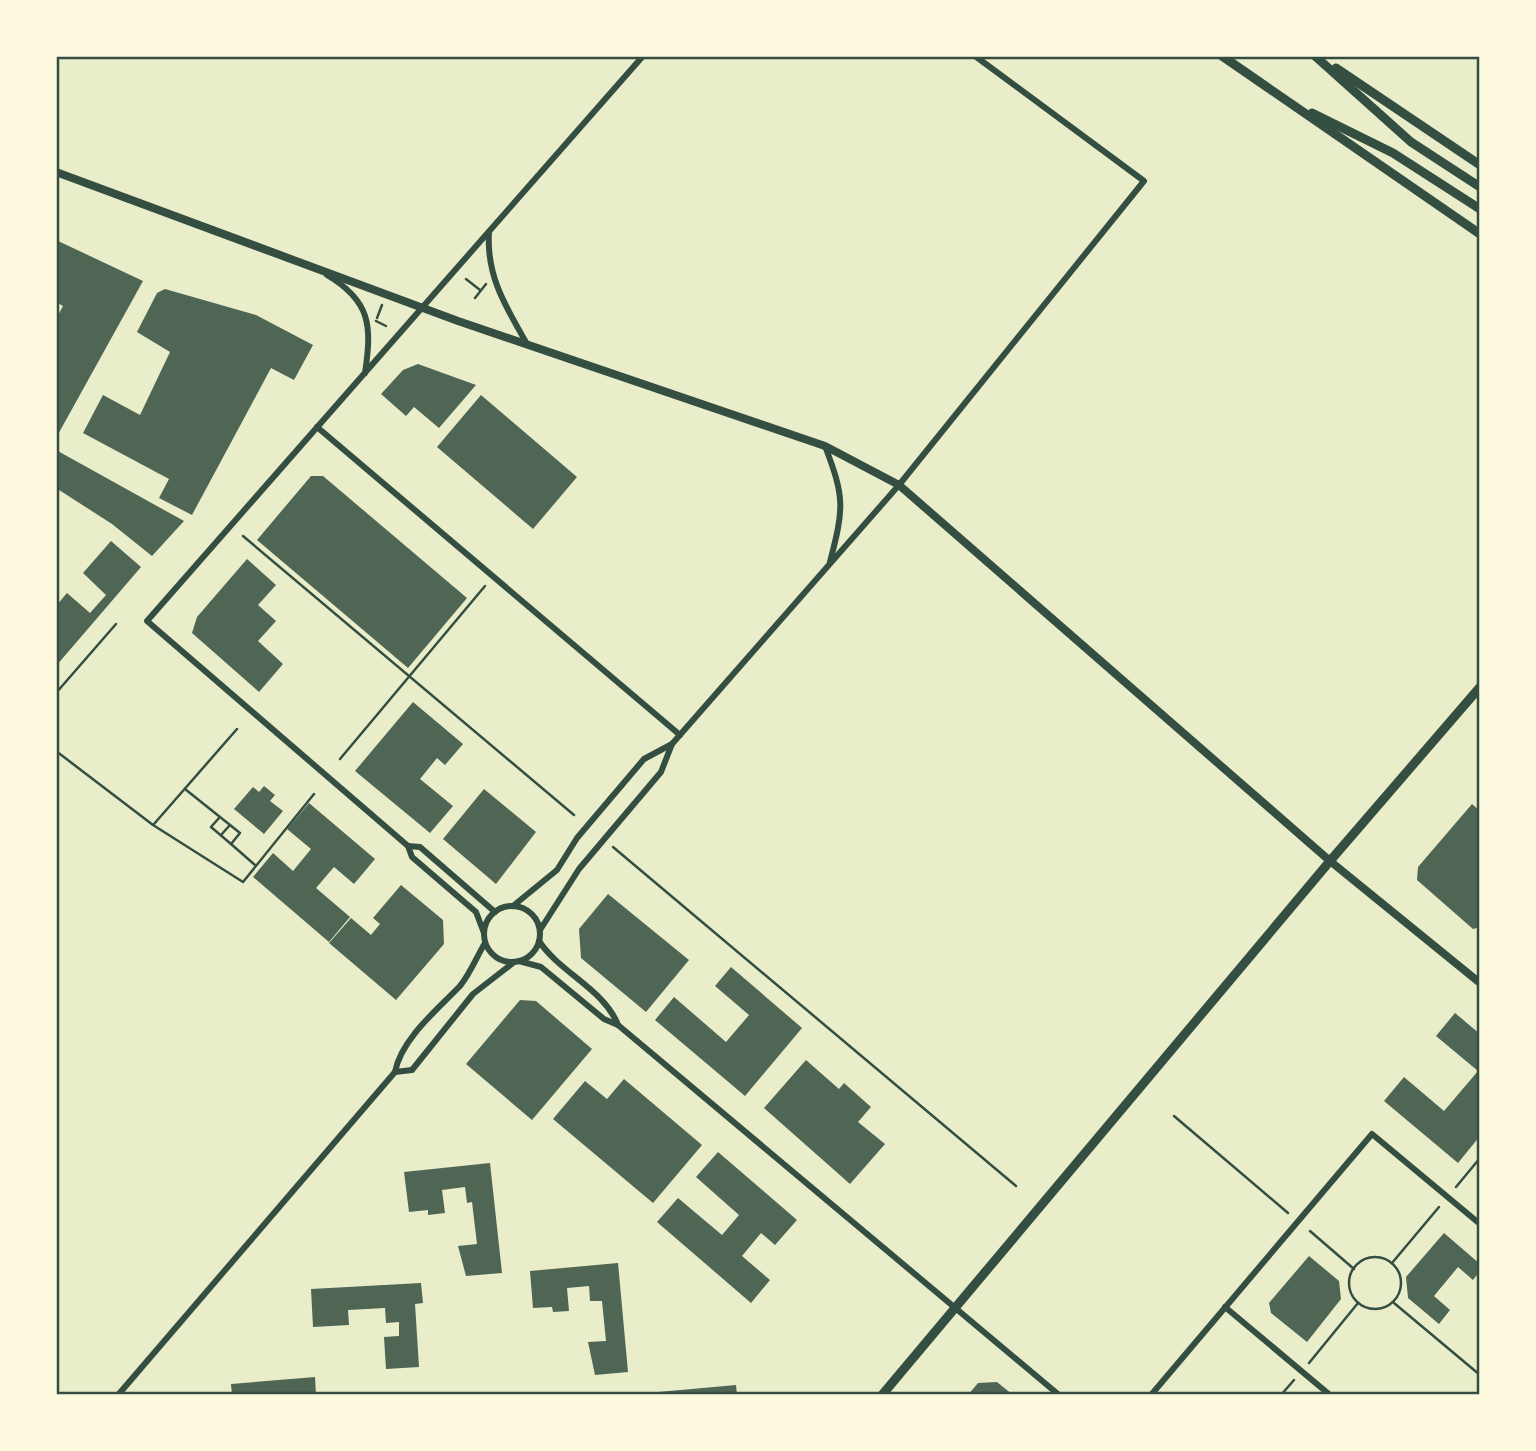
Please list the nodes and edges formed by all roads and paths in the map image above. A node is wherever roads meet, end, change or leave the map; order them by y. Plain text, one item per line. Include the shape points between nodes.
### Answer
1 (643, 56) edge
2 (975, 56) edge
3 (1222, 56) edge
4 (1316, 56) edge
5 (1286, 100) junction
6 (1480, 165) edge
7 (56, 172) edge
8 (1480, 187) edge
9 (1480, 209) edge
10 (489, 232) junction
11 (1480, 234) edge
12 (316, 269) junction
13 (466, 279) dead end
14 (486, 283) dead end
15 (480, 290) junction
16 (475, 298) dead end
17 (383, 303) dead end
18 (422, 309) junction
19 (376, 321) dead end
20 (528, 346) junction
21 (365, 373) junction
22 (317, 427) junction
23 (825, 446) junction
24 (899, 485) junction
25 (243, 537) dead end
26 (830, 565) junction
27 (485, 586) dead end
28 (116, 624) dead end
29 (409, 676) junction
30 (1480, 687) edge
31 (56, 693) edge
32 (237, 729) dead end
33 (680, 734) junction
34 (672, 744) junction
35 (56, 751) edge
36 (340, 759) dead end
37 (185, 789) junction
38 (314, 794) dead end
39 (573, 815) dead end
40 (220, 817) junction
41 (153, 825) junction
42 (230, 825) junction
43 (221, 835) junction
44 (231, 844) junction
45 (408, 846) junction
46 (612, 846) dead end
47 (1330, 861) junction
48 (256, 865) junction
49 (513, 906) junction
50 (495, 912) junction
51 (540, 930) junction
52 (484, 933) junction
53 (539, 941) junction
54 (485, 943) junction
55 (516, 962) junction
56 (1479, 980) edge
57 (618, 1025) junction
58 (395, 1072) junction
59 (1174, 1116) dead end
60 (1480, 1158) edge
61 (1016, 1186) dead end
62 (1456, 1187) dead end
63 (1439, 1207) dead end
64 (1288, 1213) dead end
65 (1480, 1224) edge
66 (1310, 1231) dead end
67 (1392, 1263) junction
68 (1354, 1269) junction
69 (1393, 1302) junction
70 (1359, 1303) junction
71 (956, 1306) junction
72 (1225, 1307) junction
73 (1309, 1363) dead end
74 (1480, 1375) edge
75 (1294, 1380) dead end
76 (118, 1395) edge
77 (882, 1395) edge
78 (1059, 1395) edge
79 (1151, 1395) edge
80 (1281, 1395) edge
81 (1330, 1395) edge

1 - 10 street
2 - 24 street via 1144,180
3 - 5 main road
4 - 6 main road
4 - 8 main road via 1411,142
5 - 9 main road via 1393,153
5 - 11 main road
7 - 12 street
10 - 18 street
10 - 20 street via 493,279
12 - 18 street
12 - 21 street via 347,289 364,311 370,342
13 - 15 path
14 - 15 path
15 - 16 path
17 - 19 path
18 - 20 street
18 - 21 street
20 - 23 street
21 - 22 street
22 - 33 street
22 - 45 street via 147,621
23 - 24 street
23 - 26 street via 842,503
24 - 26 street
24 - 47 street
25 - 29 path
26 - 33 street
27 - 29 path
28 - 31 path
29 - 36 path
29 - 39 path
30 - 47 main road
32 - 37 path
33 - 34 street
34 - 49 street via 644,759 577,838 557,870
34 - 51 street via 661,772 579,869
35 - 41 path
37 - 40 path
37 - 41 path
38 - 48 path
40 - 42 path
40 - 43 path via 211,827
41 - 48 path via 243,882
42 - 43 path
42 - 44 path via 240,833
43 - 44 path
44 - 48 path
45 - 50 street via 420,847
45 - 52 street via 412,857 476,912
46 - 61 path
47 - 56 street
47 - 71 main road
49 - 50 street
49 - 51 street via 530,913
50 - 52 street
51 - 53 street
52 - 54 street
53 - 55 street via 530,956
53 - 57 street via 612,1010
54 - 55 street via 496,957
54 - 58 street via 461,985 397,1058
55 - 57 street via 541,967 604,1019
55 - 58 street via 473,994 412,1070
57 - 71 street
58 - 76 street
59 - 64 path
60 - 62 path
63 - 67 path
65 - 72 street via 1372,1134
66 - 68 path
67 - 68 path via 1367,1258
67 - 69 path via 1401,1278
68 - 70 path via 1349,1283
69 - 70 path via 1372,1309
69 - 74 path
70 - 73 path
71 - 77 main road
71 - 78 street
72 - 79 street
72 - 81 street
75 - 80 path

